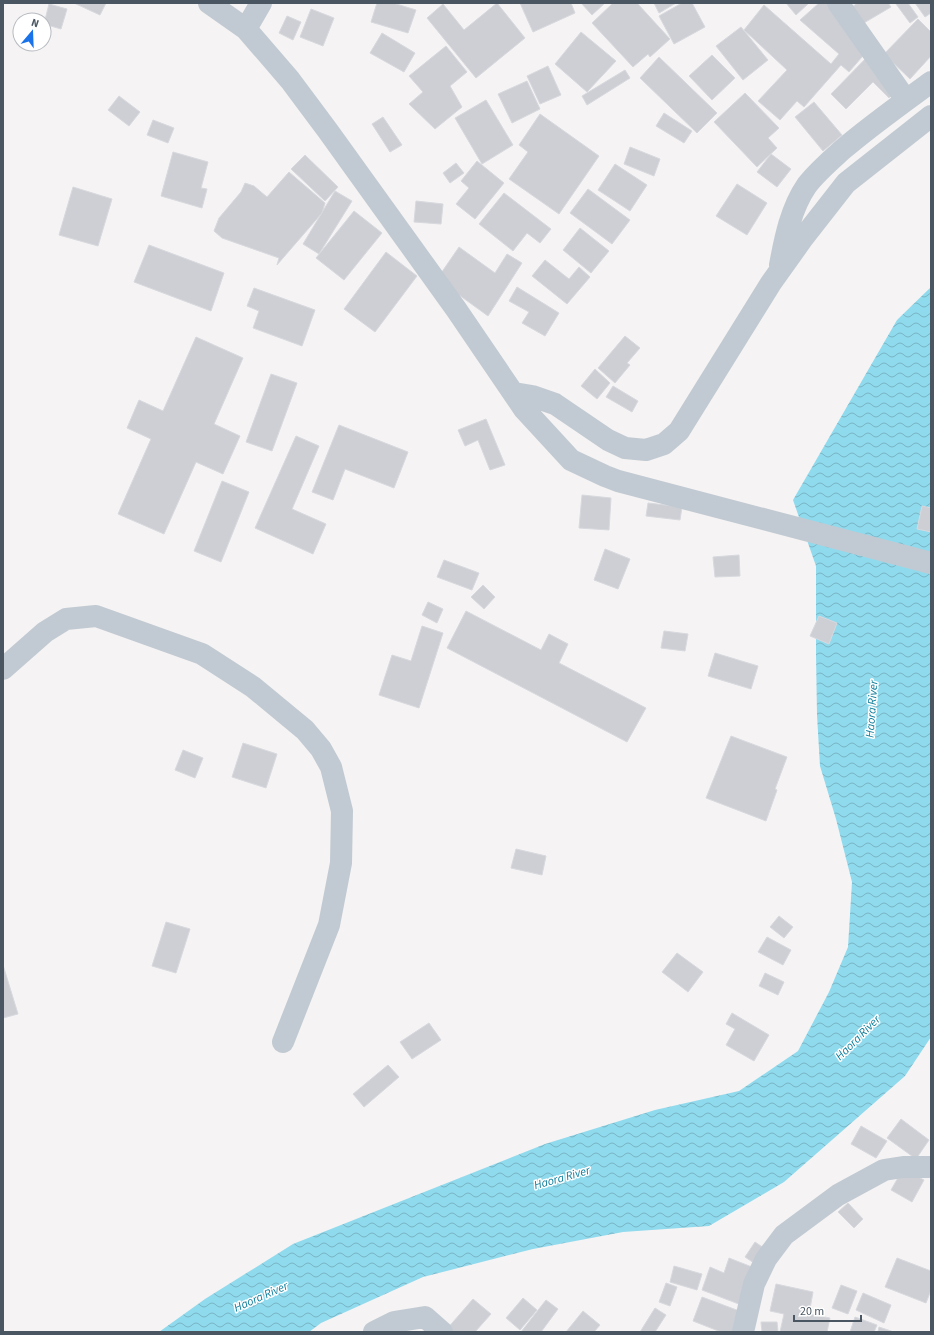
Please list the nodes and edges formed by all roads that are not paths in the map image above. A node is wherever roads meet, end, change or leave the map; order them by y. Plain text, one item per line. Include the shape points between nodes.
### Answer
1 (209, 3) edge
2 (261, 3) edge
3 (838, 3) edge
4 (246, 29) junction
5 (931, 82) edge
6 (906, 100) junction
7 (931, 116) edge
8 (778, 274) junction
9 (514, 393) junction
10 (931, 563) edge
11 (3, 669) edge
12 (283, 1042) dead end
13 (930, 1168) edge
14 (374, 1332) edge
15 (442, 1332) edge
16 (743, 1332) edge

1 - 4 street
2 - 4 street
3 - 6 street
4 - 9 street via 290,80 328,131 452,302
5 - 6 street
6 - 8 street via 864,131 808,185 794,209
7 - 8 street via 846,183
8 - 9 street via 679,431 664,444 646,450 625,448 608,440 555,404
9 - 10 street via 524,409 571,460 605,476
11 - 12 street via 45,632 66,619 96,616 202,654 253,687 305,730 321,749 331,768 342,811 341,863 329,925
13 - 16 street via 903,1167 884,1170 838,1195 784,1234 766,1259 754,1284
14 - 15 street via 394,1322 425,1317

